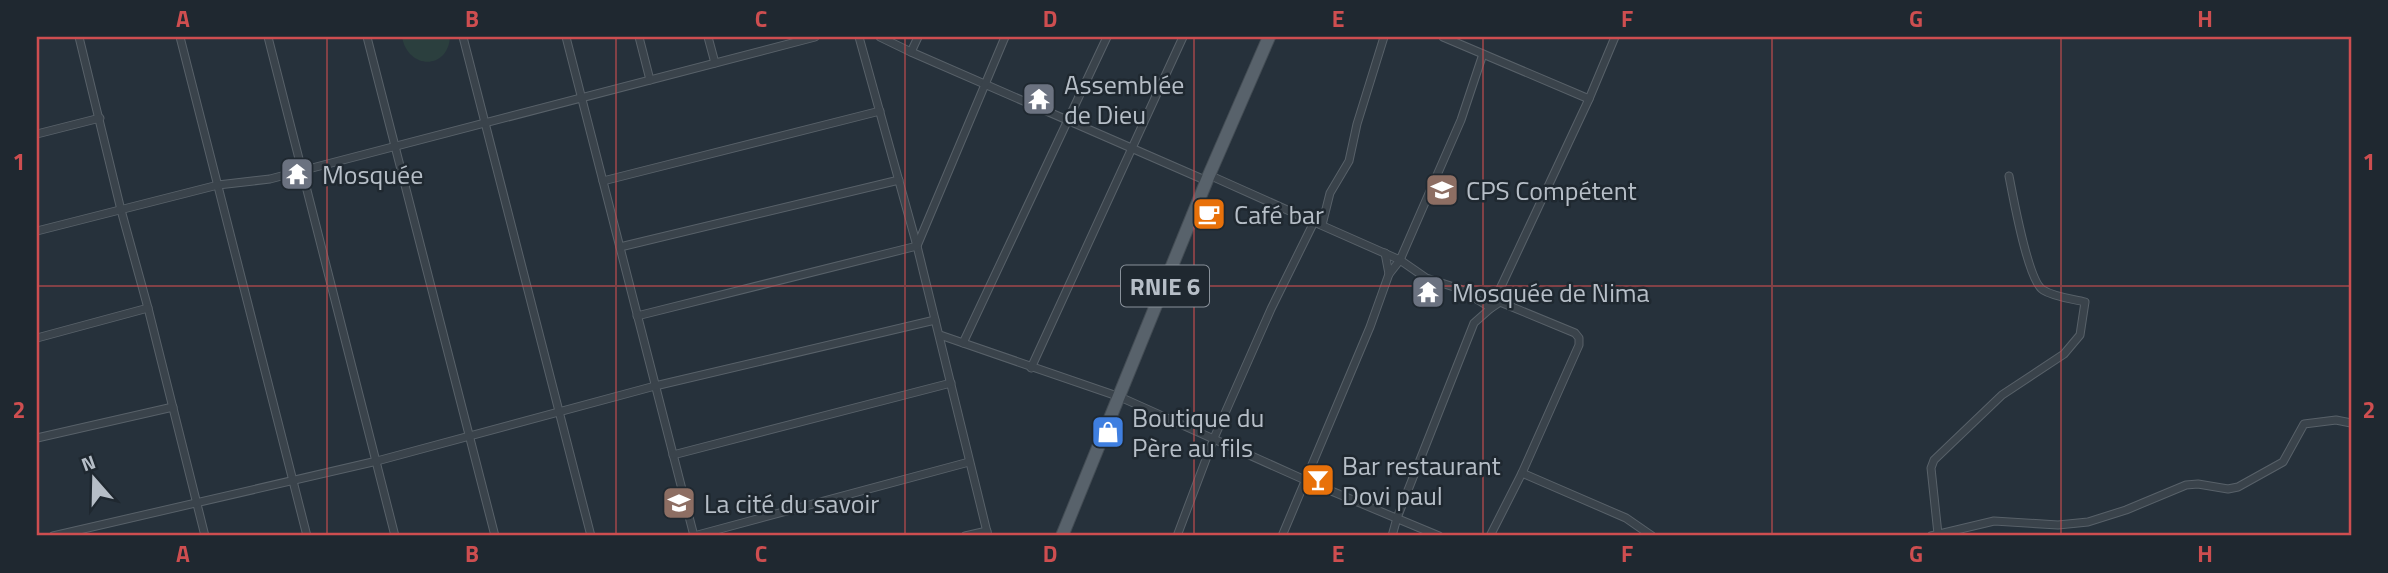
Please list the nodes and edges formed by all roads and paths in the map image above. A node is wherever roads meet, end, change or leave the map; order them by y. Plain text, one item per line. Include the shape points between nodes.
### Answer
1 (79, 37) edge
2 (180, 37) edge
3 (268, 37) edge
4 (367, 37) edge
5 (463, 37) edge
6 (566, 37) edge
7 (639, 37) edge
8 (708, 37) edge
9 (815, 37) edge
10 (859, 37) edge
11 (880, 37) edge
12 (918, 37) edge
13 (1004, 37) edge
14 (1107, 37) edge
15 (1183, 37) edge
16 (1269, 37) edge
17 (1384, 37) edge
18 (1443, 37) edge
19 (1615, 37) edge
20 (789, 40) edge
21 (911, 52) junction
22 (1483, 54) junction
23 (715, 64) junction
24 (650, 80) junction
25 (986, 83) junction
26 (581, 98) junction
27 (1589, 99) junction
28 (880, 111) junction
29 (100, 118) junction
30 (1068, 121) junction
31 (485, 123) junction
32 (37, 134) edge
33 (395, 147) junction
34 (1132, 149) junction
35 (303, 170) junction
36 (2009, 176) dead end
37 (1208, 178) junction
38 (900, 180) junction
39 (603, 181) junction
40 (218, 186) junction
41 (121, 210) junction
42 (1318, 224) junction
43 (37, 231) edge
44 (917, 246) junction
45 (620, 247) junction
46 (1385, 253) junction
47 (1400, 260) junction
48 (1389, 274) junction
49 (1491, 307) junction
50 (148, 308) junction
51 (637, 316) junction
52 (935, 320) junction
53 (940, 335) junction
54 (37, 338) edge
55 (963, 343) junction
56 (1031, 368) junction
57 (951, 383) junction
58 (655, 386) junction
59 (1120, 397) junction
60 (173, 407) junction
61 (560, 412) junction
62 (2351, 423) edge
63 (469, 437) junction
64 (37, 438) edge
65 (1214, 438) junction
66 (673, 455) junction
67 (377, 461) junction
68 (970, 462) junction
69 (1522, 473) junction
70 (1305, 480) junction
71 (293, 481) junction
72 (197, 504) junction
73 (1397, 517) junction
74 (987, 533) edge
75 (1934, 535) edge
76 (53, 536) edge
77 (205, 536) edge
78 (307, 536) edge
79 (395, 536) edge
80 (495, 536) edge
81 (591, 536) edge
82 (694, 536) edge
83 (965, 536) edge
84 (1062, 536) edge
85 (1177, 536) edge
86 (1282, 536) edge
87 (1392, 536) edge
88 (1439, 536) edge
89 (1490, 536) edge
90 (1652, 536) edge

1 - 29 street
2 - 40 street
3 - 35 street
4 - 33 street
5 - 31 street
6 - 26 street
7 - 24 street
8 - 23 street
9 - 20 street
10 - 28 street
11 - 21 street
12 - 21 street
13 - 25 street
14 - 30 street
15 - 34 street
16 - 37 main road, RNIE 6
17 - 42 street via 1349,161
18 - 22 street
19 - 27 street
20 - 23 street
21 - 25 street
22 - 27 street
22 - 47 street via 1461,120
23 - 24 street
24 - 26 street
25 - 30 street
25 - 44 street
26 - 31 street
26 - 39 street
27 - 49 street
28 - 38 street
28 - 39 street
29 - 32 street
29 - 41 street
30 - 34 street
30 - 55 street
31 - 33 street
31 - 61 street
33 - 35 street
33 - 63 street
34 - 37 street
34 - 56 street
35 - 40 street
35 - 67 street
36 - 75 street via 2036,284 2042,290 2085,302 2084,322 2081,335 2064,354 2002,395 1934,460
37 - 42 street
37 - 59 main road, RNIE 6
38 - 44 street
38 - 45 street
39 - 45 street
40 - 41 street
40 - 71 street
41 - 43 street
41 - 50 street
42 - 46 street
42 - 65 street via 1271,309
44 - 51 street
44 - 52 street
45 - 51 street
46 - 47 street
46 - 48 street
47 - 48 street
47 - 49 street via 1426,278 1460,289
48 - 70 street
49 - 69 street via 1500,302 1579,338
49 - 73 street via 1474,323
50 - 54 street
50 - 60 street
51 - 58 street
52 - 53 street
52 - 58 street
53 - 55 street
53 - 57 street
55 - 56 street
56 - 59 street
57 - 66 street
57 - 68 street
58 - 61 street
58 - 66 street
59 - 65 street
59 - 84 main road, RNIE 6
60 - 64 street
60 - 72 street
61 - 63 street
61 - 81 street
62 - 75 street via 2304,424 2283,462 2228,489 2186,485 2088,522 1994,522
63 - 67 street
63 - 80 street
65 - 70 street
65 - 85 street
66 - 82 street
67 - 71 street
67 - 79 street
68 - 74 street
68 - 82 street
69 - 89 street
69 - 90 street via 1626,518
70 - 73 street
70 - 86 street
71 - 72 street
71 - 78 street
72 - 76 street
72 - 77 street
73 - 87 street
73 - 88 street
74 - 83 street

